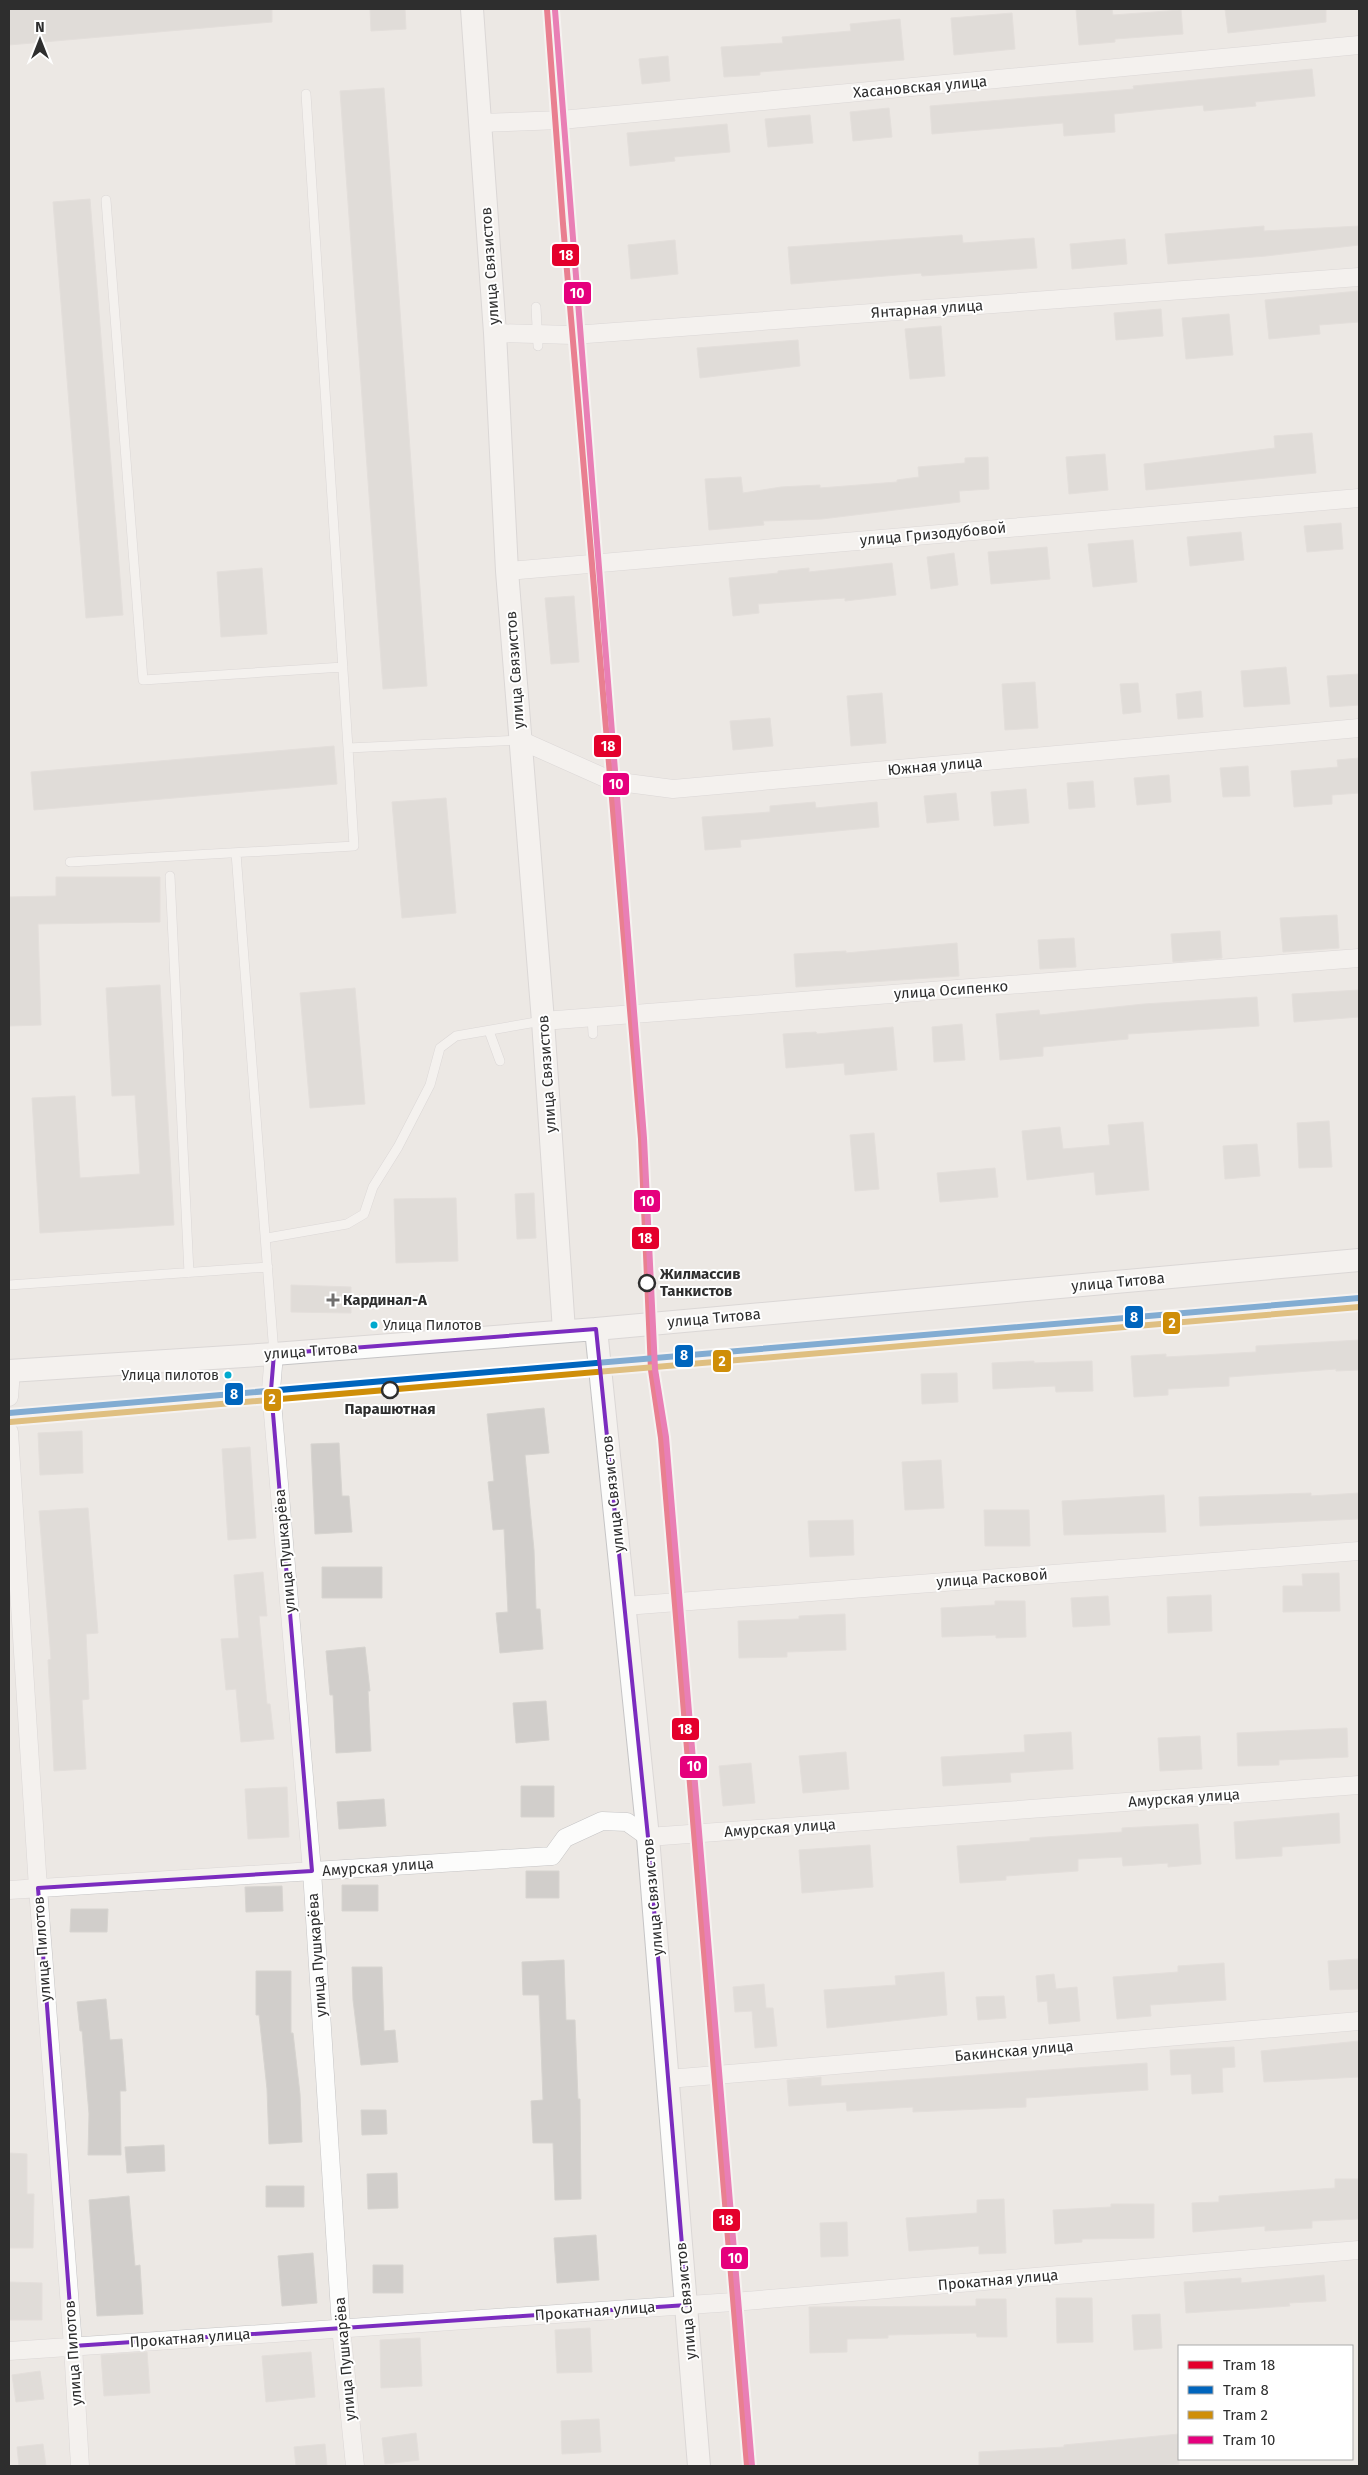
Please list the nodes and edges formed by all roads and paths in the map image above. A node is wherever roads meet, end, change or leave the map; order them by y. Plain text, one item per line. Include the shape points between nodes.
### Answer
1 (472, 9) edge
2 (1359, 45) edge
3 (306, 94) dead end
4 (480, 123) junction
5 (106, 200) dead end
6 (1359, 277) edge
7 (536, 307) dead end
8 (495, 333) junction
9 (538, 340) junction
10 (1359, 498) edge
11 (507, 571) junction
12 (343, 667) junction
13 (1359, 728) edge
14 (520, 740) junction
15 (348, 748) junction
16 (236, 853) junction
17 (70, 862) dead end
18 (170, 876) dead end
19 (1359, 958) edge
20 (543, 1021) junction
21 (489, 1031) junction
22 (500, 1061) dead end
23 (267, 1238) junction
24 (1359, 1260) edge
25 (268, 1267) junction
26 (189, 1273) junction
27 (9, 1285) edge
28 (596, 1329) junction
29 (564, 1331) junction
30 (274, 1354) junction
31 (10, 1371) edge
32 (9, 1397) edge
33 (9, 1432) edge
34 (1359, 1551) edge
35 (625, 1606) junction
36 (1359, 1785) edge
37 (648, 1837) junction
38 (312, 1871) junction
39 (38, 1888) junction
40 (9, 1890) edge
41 (1359, 2021) edge
42 (668, 2079) junction
43 (1359, 2250) edge
44 (686, 2305) junction
45 (342, 2327) junction
46 (74, 2346) junction
47 (9, 2351) edge
48 (80, 2466) edge
49 (355, 2466) edge
50 (699, 2466) edge

1 - 4 street, улица Связистов
2 - 4 street, Хасановская улица via 560,120
3 - 12 lane
4 - 8 street, улица Связистов
5 - 12 lane via 143,680
6 - 9 street, Янтарная улица
7 - 9 lane
8 - 9 street, Янтарная улица
8 - 11 street, улица Связистов
10 - 11 street, улица Гризодубовой
11 - 14 street, улица Связистов
12 - 15 lane
13 - 14 street, Южная улица via 673,789 612,781
14 - 15 lane
14 - 20 street, улица Связистов
15 - 16 lane via 354,846
16 - 17 lane
16 - 23 lane
18 - 26 lane
19 - 20 street, улица Осипенко via 592,1021
20 - 21 lane
20 - 29 street, улица Связистов
21 - 22 lane
21 - 23 lane via 456,1036 440,1048 430,1085 373,1187 364,1214 346,1224
23 - 25 lane
24 - 28 street, улица Титова
25 - 26 lane
25 - 30 lane
26 - 27 lane
28 - 29 street, улица Титова
28 - 35 street, улица Связистов
29 - 30 street, улица Титова
30 - 31 street, улица Титова
30 - 38 street, улица Пушкарёва via 271,1396
31 - 32 street
33 - 39 street, улица Пилотов
34 - 35 street, улица Расковой
35 - 37 street, улица Связистов
36 - 37 street, Амурская улица
37 - 38 street, Амурская улица via 627,1822 602,1821 565,1838 552,1856
37 - 42 street, улица Связистов
38 - 39 street, Амурская улица
38 - 45 street, улица Пушкарёва
39 - 40 street, Амурская улица
39 - 46 street, улица Пилотов
41 - 42 street, Бакинская улица
42 - 44 street, улица Связистов
43 - 44 street, Прокатная улица
44 - 45 street, Прокатная улица
44 - 50 street, улица Связистов
45 - 46 street, Прокатная улица
45 - 49 street, улица Пушкарёва
46 - 47 street, Прокатная улица
46 - 48 street, улица Пилотов

